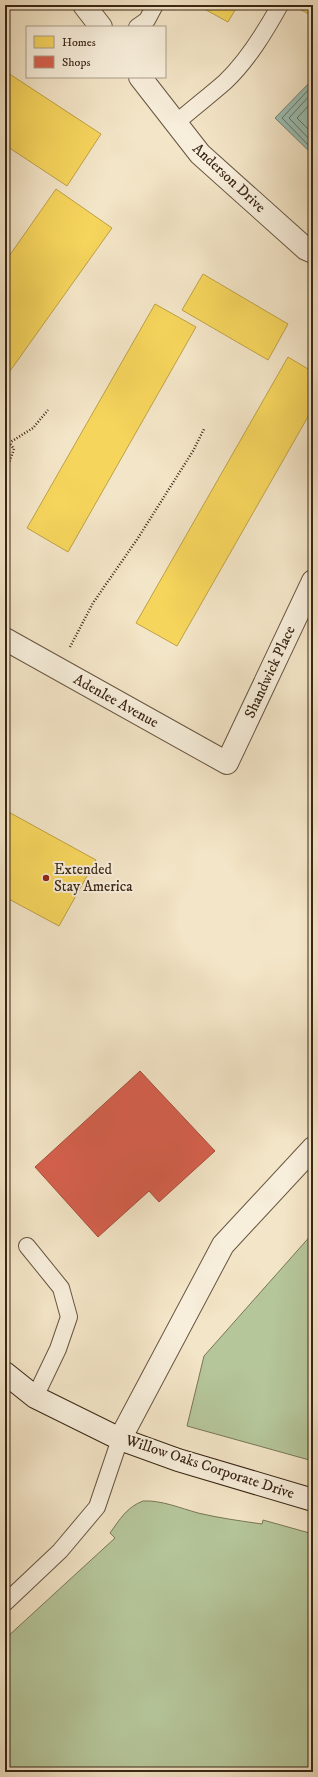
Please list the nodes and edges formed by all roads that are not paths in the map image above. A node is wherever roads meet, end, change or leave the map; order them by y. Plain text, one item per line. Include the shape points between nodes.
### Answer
1 (84, 5) edge
2 (155, 5) edge
3 (280, 5) edge
4 (100, 26) edge
5 (138, 26) edge
6 (141, 78) edge
7 (176, 123) junction
8 (313, 252) edge
9 (313, 582) edge
10 (5, 639) edge
11 (227, 763) joint
12 (313, 1148) edge
13 (27, 1246) dead end
14 (5, 1373) edge
15 (35, 1397) junction
16 (120, 1439) junction
17 (313, 1500) edge
18 (6, 1600) edge

1 - 4 street
2 - 5 lane via 147,20
3 - 7 lane via 257,44 242,63 226,81
6 - 7 street, Anderson Drive
7 - 8 street, Anderson Drive via 200,154 306,249
9 - 11 street, Shandwick Place
10 - 11 street, Adenlee Avenue
12 - 16 street via 223,1245
13 - 15 lane via 62,1288 69,1317 58,1349
14 - 15 street, Willow Oaks Corporate Drive
15 - 16 street, Willow Oaks Corporate Drive
16 - 17 street, Willow Oaks Corporate Drive via 178,1460
16 - 18 lane via 97,1507 60,1551

